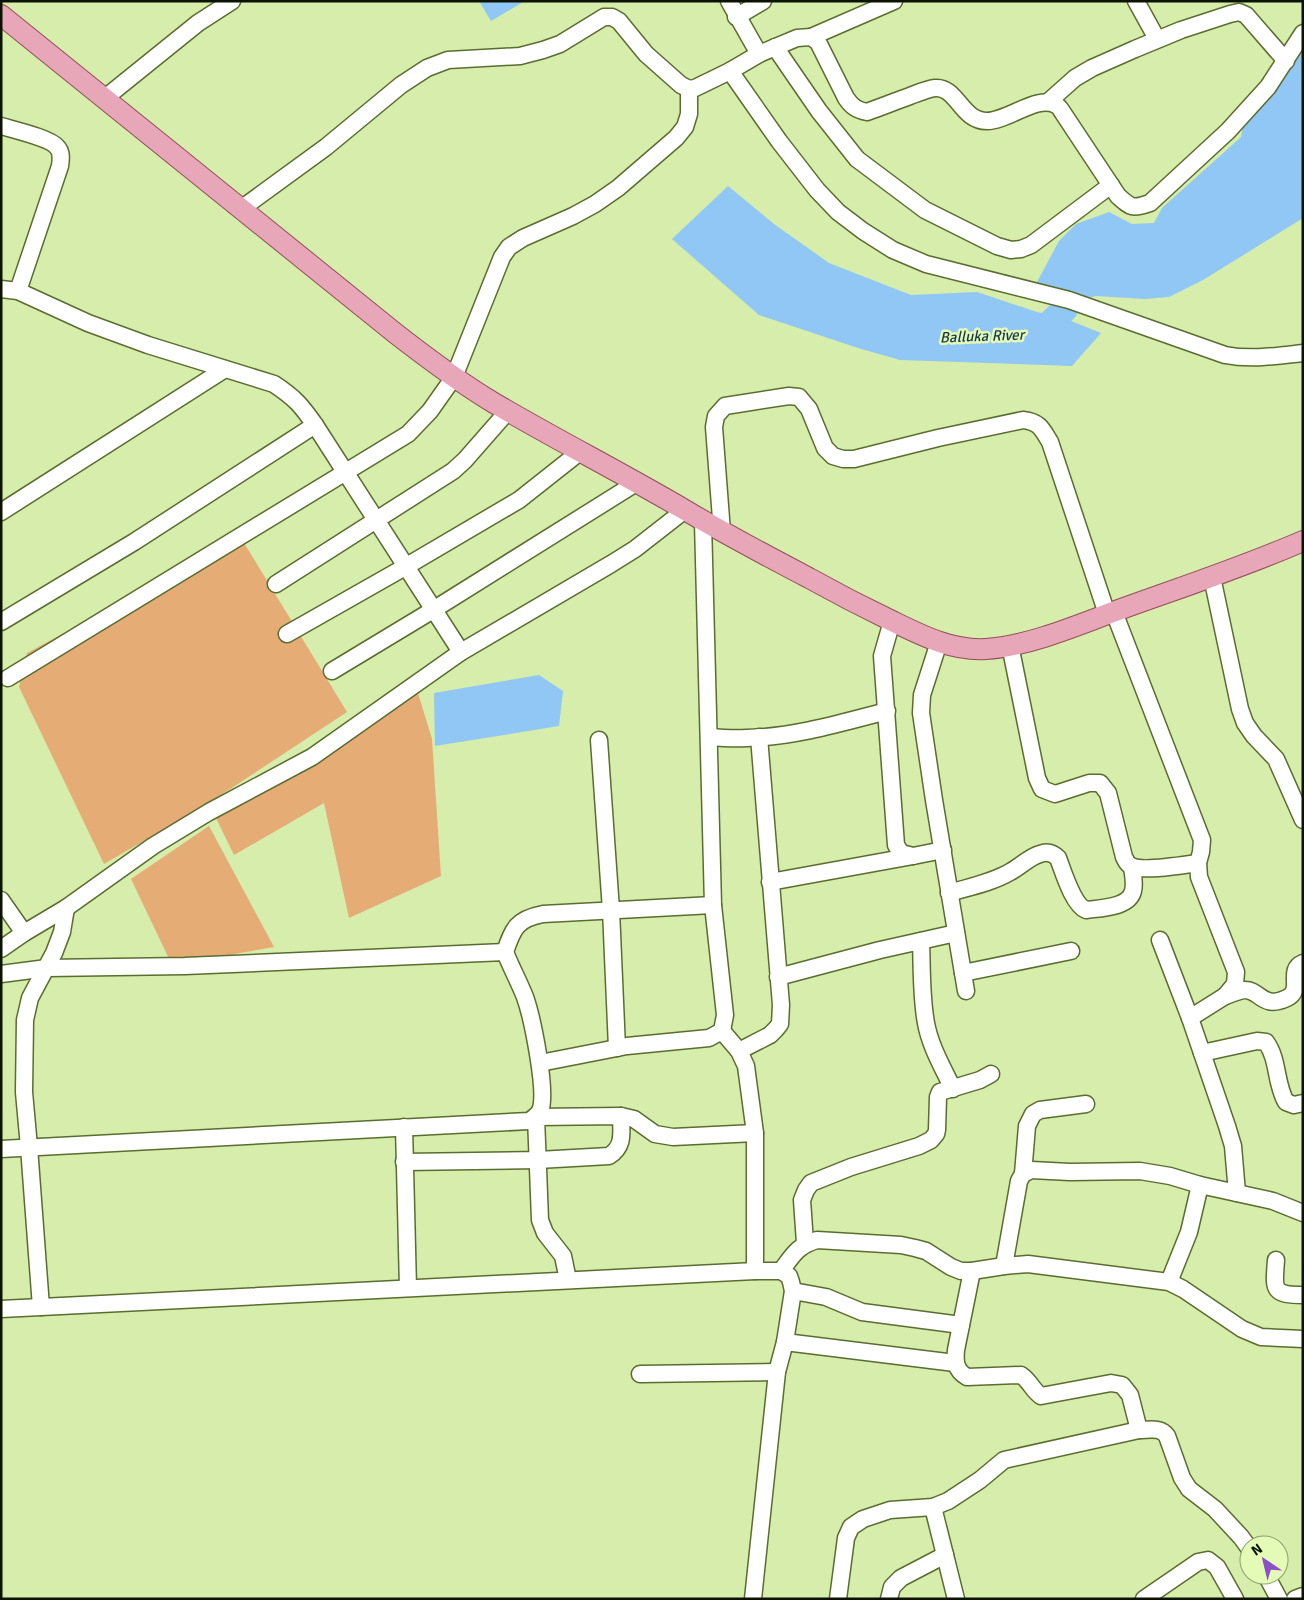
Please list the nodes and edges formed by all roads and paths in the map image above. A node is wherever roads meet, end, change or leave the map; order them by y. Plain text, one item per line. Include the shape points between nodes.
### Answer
1 (232, 1) edge
2 (729, 1) edge
3 (763, 1) edge
4 (894, 1) edge
5 (1136, 1) edge
6 (1, 15) edge
7 (736, 16) junction
8 (1303, 33) edge
9 (811, 37) junction
10 (1158, 39) junction
11 (775, 47) junction
12 (753, 58) junction
13 (1286, 61) junction
14 (730, 71) junction
15 (689, 89) junction
16 (105, 98) junction
17 (1048, 102) junction
18 (1, 126) edge
19 (1111, 185) junction
20 (242, 209) junction
21 (1, 290) edge
22 (18, 291) junction
23 (1303, 353) edge
24 (225, 369) junction
25 (454, 377) junction
26 (508, 411) junction
27 (315, 425) junction
28 (581, 450) junction
29 (345, 472) junction
30 (636, 483) junction
31 (685, 510) junction
32 (1, 512) edge
33 (375, 520) junction
34 (703, 522) junction
35 (722, 532) junction
36 (1303, 541) edge
37 (406, 567) junction
38 (1212, 577) junction
39 (276, 584) dead end
40 (434, 610) junction
41 (1110, 613) junction
42 (892, 621) junction
43 (1, 622) edge
44 (287, 634) dead end
45 (939, 642) junction
46 (1010, 645) junction
47 (460, 652) junction
48 (332, 671) dead end
49 (8, 678) dead end
50 (887, 711) junction
51 (709, 737) junction
52 (759, 737) junction
53 (599, 740) dead end
54 (1303, 820) edge
55 (942, 850) junction
56 (912, 856) junction
57 (1198, 863) junction
58 (1132, 867) junction
59 (770, 882) junction
60 (949, 892) junction
61 (1, 900) edge
62 (713, 905) junction
63 (66, 908) junction
64 (611, 910) junction
65 (956, 933) junction
66 (24, 934) junction
67 (1160, 940) dead end
68 (921, 941) junction
69 (1, 949) edge
70 (1071, 951) dead end
71 (505, 952) junction
72 (1303, 963) edge
73 (47, 968) junction
74 (963, 973) junction
75 (1, 974) edge
76 (778, 977) junction
77 (966, 991) dead end
78 (1225, 996) junction
79 (1190, 1018) junction
80 (722, 1031) junction
81 (617, 1048) junction
82 (739, 1051) junction
83 (1202, 1053) junction
84 (540, 1063) junction
85 (991, 1074) dead end
86 (953, 1089) junction
87 (1303, 1103) edge
88 (1086, 1104) dead end
89 (621, 1116) junction
90 (536, 1117) junction
91 (404, 1128) junction
92 (755, 1133) junction
93 (29, 1147) junction
94 (1, 1149) edge
95 (538, 1160) junction
96 (404, 1162) junction
97 (1023, 1174) junction
98 (1200, 1185) junction
99 (1237, 1193) junction
100 (1303, 1213) edge
101 (805, 1244) junction
102 (1276, 1260) dead end
103 (1004, 1266) junction
104 (755, 1270) junction
105 (781, 1270) junction
106 (972, 1271) junction
107 (568, 1280) junction
108 (1169, 1282) junction
109 (408, 1288) junction
110 (793, 1291) junction
111 (1303, 1294) edge
112 (40, 1307) junction
113 (1, 1309) edge
114 (961, 1324) junction
115 (1303, 1339) edge
116 (785, 1342) junction
117 (955, 1363) junction
118 (777, 1372) junction
119 (640, 1374) dead end
120 (1139, 1430) junction
121 (932, 1507) junction
122 (1239, 1535) edge
123 (945, 1555) junction
124 (1271, 1585) edge
125 (1303, 1596) edge
126 (753, 1599) edge
127 (838, 1599) edge
128 (889, 1599) edge
129 (956, 1599) edge
130 (1144, 1599) edge
131 (1235, 1599) edge
132 (1279, 1599) edge
133 (1296, 1599) edge

1 - 16 street via 198,23
2 - 7 street
3 - 7 street
4 - 9 street
5 - 10 street
6 - 16 main road
7 - 12 street
8 - 13 street
9 - 11 street via 797,38
9 - 17 street via 818,42 851,106 858,110 867,112 937,88 946,90 967,114 978,120 1001,118
10 - 13 street via 1239,12 1246,15
10 - 17 street via 1092,68
11 - 12 street
11 - 19 street via 857,159 925,210 997,246 1011,250 1031,245
12 - 14 street
13 - 19 street via 1268,87 1228,131 1150,203 1137,208 1127,205
14 - 15 street
14 - 23 street via 822,195 838,212 893,250 926,264 1069,300 1225,355 1248,358
15 - 20 street via 680,85 646,54 619,21 604,17 560,44 543,50 520,56 448,60 427,68 400,85 326,147
15 - 25 street via 689,114 685,127 676,138 595,204 509,247 502,257
16 - 20 main road
17 - 19 street via 1057,105 1064,113
18 - 22 street via 48,140 57,147 61,156
20 - 25 main road
21 - 22 street
22 - 24 street via 88,323
24 - 27 street via 274,384 300,404
24 - 32 street
25 - 26 main road
25 - 29 street via 430,411 408,434
26 - 28 main road
26 - 33 street via 453,471
27 - 29 street
27 - 43 street via 134,542
28 - 30 main road
28 - 37 street via 519,500
29 - 33 street
29 - 49 street
30 - 31 main road
30 - 40 street
31 - 34 main road
31 - 47 street via 635,549
33 - 37 street
33 - 39 street
34 - 35 main road
34 - 51 street
35 - 41 street via 714,427 716,416 725,406 799,397 809,409 825,448 833,456 843,459 1023,420 1034,421 1050,442
35 - 42 main road
36 - 38 main road
37 - 40 street
37 - 44 street
38 - 41 main road
38 - 54 street via 1245,723 1276,759
40 - 47 street
40 - 48 street
41 - 46 main road
41 - 57 street via 1202,840
42 - 45 main road
42 - 50 street via 882,656
45 - 46 main road via 986,649
45 - 55 street via 922,695 921,713
46 - 58 street via 1042,789 1055,794 1089,783 1100,783 1108,793 1126,862
47 - 63 street via 312,757 153,846
50 - 52 street via 824,727
50 - 56 street via 896,844 901,853
51 - 52 street
51 - 62 street
52 - 59 street
53 - 64 street
55 - 56 street
55 - 60 street
56 - 59 street
57 - 58 street via 1142,869
57 - 78 street via 1199,877 1236,972 1235,984
58 - 60 street via 1134,888 1128,900 1086,910 1074,897 1058,858 1049,852 992,880
59 - 76 street
60 - 65 street
61 - 66 street
62 - 64 street
62 - 80 street via 726,1015
63 - 66 street
63 - 73 street via 62,932
64 - 71 street via 528,917 512,932
64 - 81 street
65 - 68 street
65 - 74 street
66 - 69 street
67 - 79 street
68 - 76 street
68 - 86 street via 926,1024
70 - 74 street
71 - 73 street via 185,966
71 - 84 street via 526,998
72 - 78 street via 1294,972 1295,992 1287,998 1270,1002 1244,990
73 - 75 street
73 - 93 street via 30,998 25,1020 24,1092
74 - 77 street
76 - 82 street via 780,1024 770,1035
78 - 79 street
79 - 83 street
80 - 81 street via 709,1038
80 - 82 street
81 - 84 street
82 - 92 street via 746,1066
83 - 87 street via 1257,1040 1266,1042 1272,1051 1286,1102 1294,1105
83 - 99 street via 1233,1146
84 - 90 street via 540,1109
85 - 86 street
86 - 101 street via 939,1094 937,1130 931,1140 811,1183 802,1200
88 - 97 street via 1040,1110 1033,1114 1028,1126
89 - 90 street
89 - 92 street via 634,1119 655,1134 673,1137
89 - 95 street via 621,1143 609,1156
90 - 91 street via 529,1121
90 - 95 street
91 - 93 street
91 - 96 street
92 - 104 street
93 - 94 street
93 - 112 street
95 - 96 street
95 - 107 street via 540,1220 545,1234 563,1256
96 - 109 street
97 - 98 street via 1031,1170 1140,1171
97 - 103 street via 1019,1181
98 - 99 street
98 - 108 street via 1189,1232
99 - 100 street
101 - 105 street via 796,1250
101 - 106 street via 817,1240 901,1245 926,1251 961,1271
102 - 111 street via 1274,1284 1278,1291
103 - 106 street
103 - 108 street via 1028,1264
104 - 105 street
104 - 107 street
105 - 110 street via 789,1276
106 - 114 street
107 - 109 street
108 - 115 street via 1242,1329 1261,1337
109 - 112 street
110 - 114 street via 826,1297 862,1312
110 - 116 street
112 - 113 street
114 - 117 street
116 - 117 street
116 - 118 street
117 - 120 street via 967,1376 1020,1375 1041,1396 1111,1382 1122,1385 1130,1395
118 - 119 street
118 - 126 street
120 - 121 street via 1004,1460 980,1480
120 - 122 street via 1164,1431 1189,1489 1215,1509
121 - 123 street
121 - 127 street via 890,1510 863,1519 851,1527 846,1538
123 - 128 street via 901,1578 892,1587
123 - 129 street
124 - 132 street
125 - 133 street
130 - 131 street via 1198,1562 1208,1560 1217,1567

